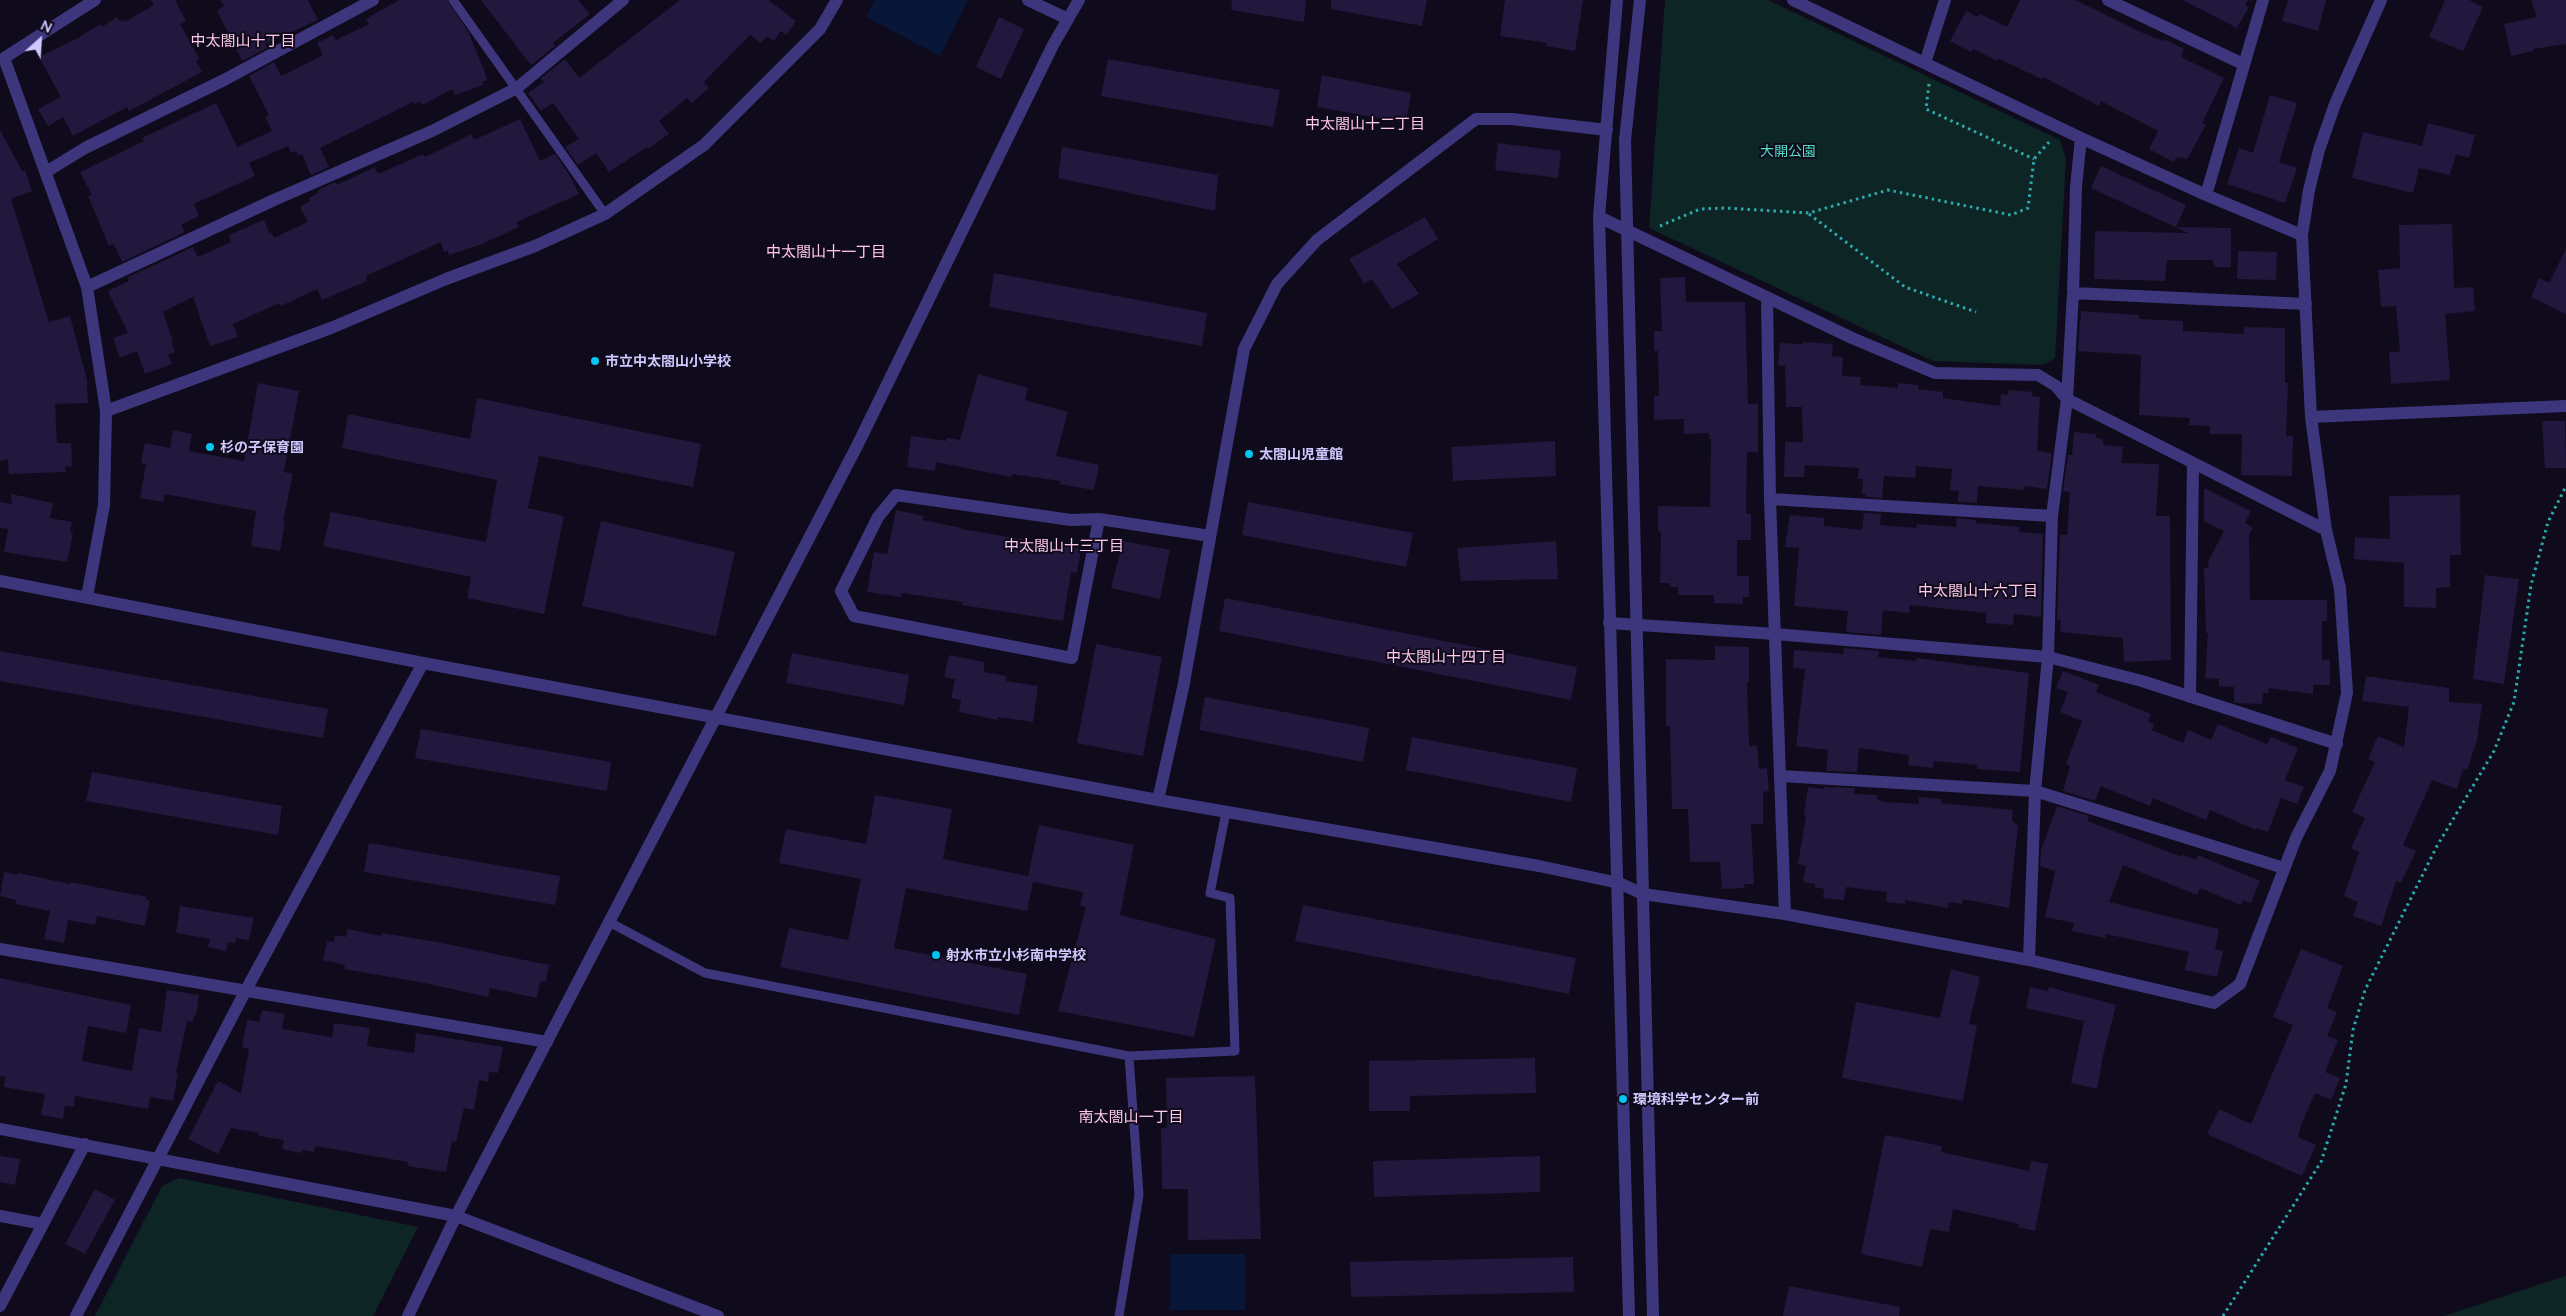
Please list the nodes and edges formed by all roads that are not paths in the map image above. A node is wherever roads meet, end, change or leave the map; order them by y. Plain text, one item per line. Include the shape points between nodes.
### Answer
1 (95, 0) edge
2 (373, 0) edge
3 (453, 0) edge
4 (623, 0) edge
5 (837, 0) edge
6 (1028, 0) edge
7 (1079, 0) edge
8 (1617, 0) edge
9 (1640, 0) edge
10 (1793, 0) edge
11 (1944, 0) edge
12 (2108, 0) edge
13 (2263, 0) edge
14 (2381, 0) edge
15 (1068, 19) junction
16 (1, 56) edge
17 (2243, 64) junction
18 (1928, 65) junction
19 (517, 88) junction
20 (1607, 130) junction
21 (2081, 138) junction
22 (46, 172) junction
23 (2206, 196) junction
24 (605, 214) junction
25 (1599, 217) junction
26 (1626, 230) junction
27 (2302, 235) junction
28 (87, 287) junction
29 (2073, 293) junction
30 (1767, 298) junction
31 (2306, 304) junction
32 (2067, 399) junction
33 (2566, 406) edge
34 (106, 411) junction
35 (2311, 417) junction
36 (2193, 463) junction
37 (1770, 500) junction
38 (2052, 516) junction
39 (1098, 519) junction
40 (2326, 530) junction
41 (1210, 536) junction
42 (0, 581) edge
43 (87, 597) junction
44 (1609, 623) junction
45 (1636, 626) junction
46 (1775, 634) junction
47 (2048, 657) junction
48 (423, 663) junction
49 (2190, 697) junction
50 (714, 717) junction
51 (2337, 744) junction
52 (1781, 776) junction
53 (2036, 791) junction
54 (1158, 800) junction
55 (1226, 812) junction
56 (2284, 868) junction
57 (1619, 884) junction
58 (1643, 894) junction
59 (1785, 914) junction
60 (609, 922) junction
61 (0, 949) edge
62 (2029, 960) junction
63 (246, 990) junction
64 (547, 1042) junction
65 (1130, 1056) junction
66 (0, 1129) edge
67 (85, 1144) junction
68 (157, 1157) junction
69 (0, 1216) edge
70 (456, 1216) junction
71 (43, 1224) junction
72 (0, 1306) edge
73 (76, 1316) edge
74 (408, 1316) edge
75 (718, 1316) edge
76 (1119, 1316) edge
77 (1629, 1316) edge
78 (1654, 1316) edge

1 - 16 street
2 - 22 street via 224,80 85,148
3 - 19 lane
4 - 19 street
5 - 24 street via 820,29 704,145
6 - 15 street
7 - 15 street
8 - 20 street
9 - 26 street via 1625,140
10 - 18 street
11 - 18 street
12 - 17 street
13 - 17 street
14 - 27 street via 2335,104 2319,150
15 - 50 street via 857,446
16 - 22 street
17 - 23 street
18 - 21 street
19 - 24 lane
19 - 28 street via 432,132 274,200
20 - 25 street
20 - 41 street via 1512,119 1476,119 1317,240 1277,284 1244,348
21 - 23 street
21 - 29 street
22 - 28 street
23 - 27 street
24 - 34 street via 535,246 446,279 331,328
25 - 26 street
25 - 44 street
26 - 30 street
26 - 45 street
27 - 31 street
28 - 34 street
29 - 31 street
29 - 32 street
30 - 32 street via 1935,374 2038,375 2056,386
30 - 37 street
31 - 35 street
32 - 36 street
32 - 38 street
33 - 35 street
34 - 43 street via 104,505
35 - 40 street
36 - 40 street
36 - 49 street
37 - 38 street
37 - 46 street
38 - 47 street
39 - 39 street via 1071,520 896,495 878,517 841,591 854,616 1072,658
39 - 41 street
40 - 51 street via 2340,588 2346,654 2347,693
41 - 54 street via 1183,688
42 - 43 street
43 - 48 street
44 - 45 street
44 - 57 street
45 - 46 street
45 - 58 street
46 - 47 street
46 - 52 street
47 - 49 street
47 - 53 street
48 - 50 street
48 - 63 street
49 - 51 street
50 - 54 street
50 - 60 street
51 - 56 street via 2330,771
52 - 53 street
52 - 59 street
53 - 56 street
53 - 62 street
54 - 55 street
55 - 57 street via 1539,866
55 - 65 lane via 1210,893 1230,898 1235,1051
56 - 62 street via 2240,984 2214,1002
57 - 58 street
57 - 77 street
58 - 59 street
58 - 78 street
59 - 62 street
60 - 64 street
60 - 65 lane via 705,973
61 - 63 street
63 - 64 street
63 - 68 street
64 - 70 street
65 - 76 lane via 1139,1196
66 - 67 street
67 - 68 street
67 - 71 street
68 - 70 street
68 - 73 street
69 - 71 street
70 - 74 street
70 - 75 street
71 - 72 street

